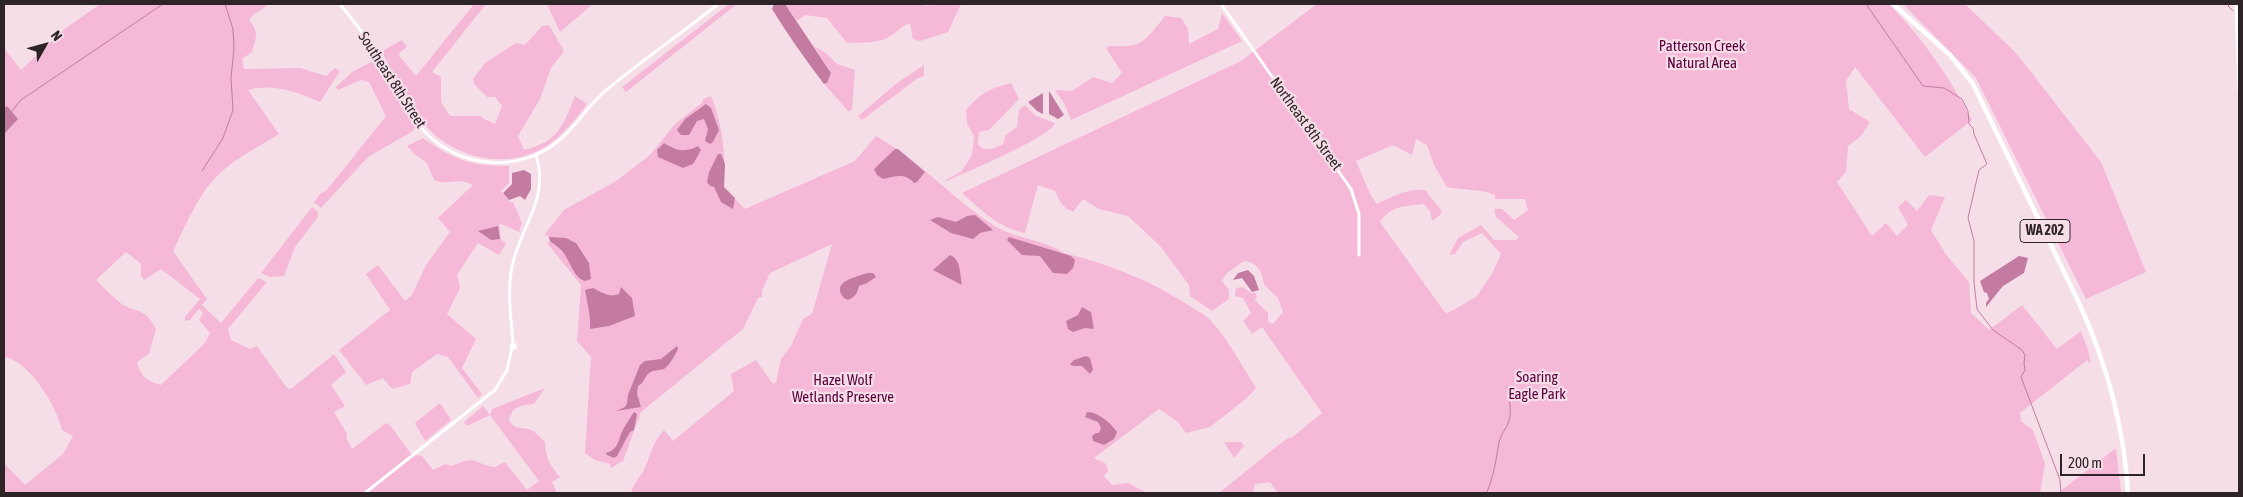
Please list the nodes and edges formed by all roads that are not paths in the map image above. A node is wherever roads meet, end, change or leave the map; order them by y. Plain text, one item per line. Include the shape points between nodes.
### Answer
1 (340, 4) edge
2 (718, 4) edge
3 (1221, 4) edge
4 (1894, 4) edge
5 (2236, 4) edge
6 (2239, 90) edge
7 (536, 155) junction
8 (1359, 255) dead end
9 (365, 493) edge
10 (2128, 493) edge

1 - 7 street, Southeast 8th Street via 376,51 415,119 432,140 459,156 484,162 514,162
2 - 7 street, Southeast 8th Street via 603,93 564,137
3 - 8 street, Northeast 8th Street via 1352,189 1359,214
4 - 10 main road, WA 202 via 1950,55 1973,84 2076,295 2095,338 2114,398 2123,438
5 - 6 street
7 - 9 street via 542,183 510,278 513,344 516,346 512,348 507,370 495,390

